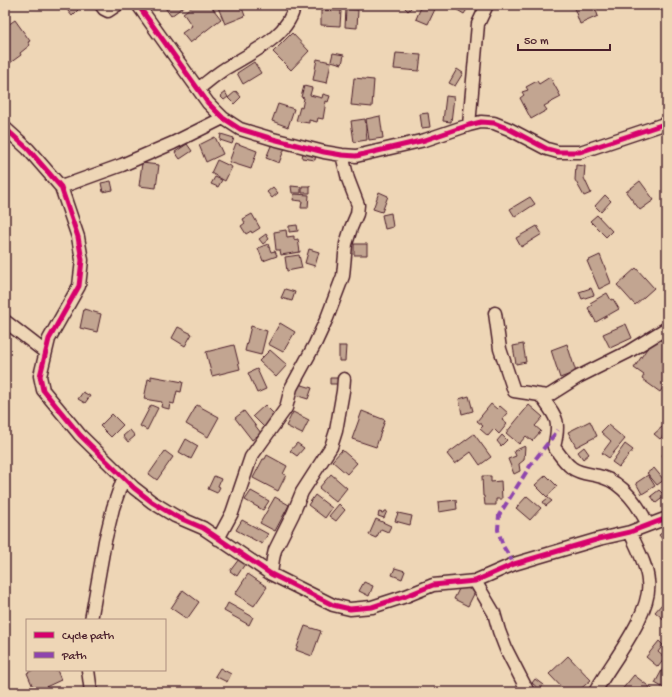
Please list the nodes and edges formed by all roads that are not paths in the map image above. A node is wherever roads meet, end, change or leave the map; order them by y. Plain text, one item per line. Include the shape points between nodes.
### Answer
1 (101, 5) edge
2 (117, 5) edge
3 (138, 5) edge
4 (294, 5) edge
5 (487, 5) edge
6 (198, 89) junction
7 (223, 118) junction
8 (667, 123) edge
9 (469, 125) junction
10 (5, 128) edge
11 (342, 155) junction
12 (61, 187) junction
13 (495, 313) dead end
14 (5, 321) edge
15 (667, 328) edge
16 (45, 352) junction
17 (344, 379) dead end
18 (540, 396) junction
19 (123, 479) junction
20 (667, 518) edge
21 (648, 525) junction
22 (630, 532) junction
23 (218, 539) junction
24 (271, 574) junction
25 (475, 581) junction
26 (91, 619) edge
27 (88, 671) edge
28 (91, 692) edge
29 (528, 692) edge
30 (595, 692) edge

1 - 2 street via 108,11
3 - 6 street
4 - 6 street via 289,22 270,40
5 - 9 street via 478,24
6 - 7 street
7 - 11 street via 240,129
7 - 12 street via 122,165
8 - 9 street via 580,152 547,149 509,128 494,123 481,122
9 - 11 street via 356,156
10 - 12 street via 28,149
11 - 23 street via 358,205 346,244 343,276 336,298 291,388 286,408 252,458 232,513
12 - 16 street via 78,237 82,260 81,274 79,286 49,338
13 - 18 street via 500,349 514,391
14 - 16 street
15 - 18 street via 548,396
16 - 19 street via 40,376 43,390 80,435
17 - 24 street via 331,447 302,492 276,550
18 - 21 street via 556,416 558,430 554,447 566,462 579,472 605,478 626,492 638,506
19 - 23 street via 152,502 175,516 203,528
19 - 26 street via 105,541
20 - 21 street
21 - 22 street
22 - 25 street via 514,564
22 - 30 street via 648,580 648,593 633,630
23 - 24 street
24 - 25 street via 333,605 350,609 372,607 433,585
25 - 29 street via 494,613 506,649
27 - 28 street

